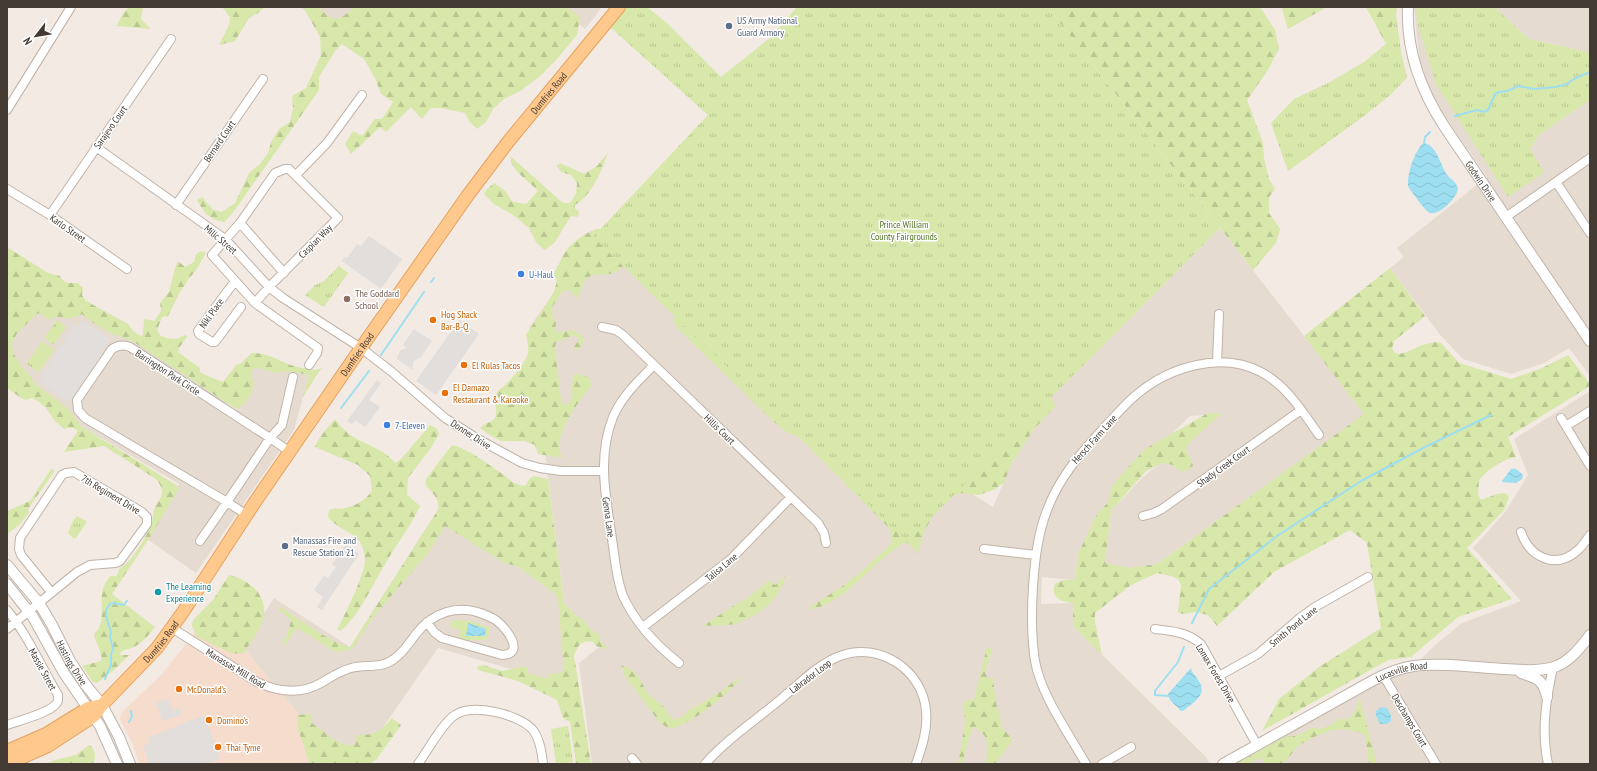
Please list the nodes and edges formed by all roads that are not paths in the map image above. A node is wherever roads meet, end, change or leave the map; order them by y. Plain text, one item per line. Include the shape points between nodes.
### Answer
1 (71, 7) edge
2 (1408, 7) edge
3 (613, 9) edge
4 (171, 39) dead end
5 (263, 79) dead end
6 (362, 95) dead end
7 (7, 110) edge
8 (96, 147) junction
9 (1590, 158) edge
10 (296, 176) junction
11 (1556, 182) junction
12 (7, 189) edge
13 (176, 205) junction
14 (50, 215) junction
15 (1506, 216) junction
16 (240, 223) junction
17 (1590, 233) edge
18 (225, 239) junction
19 (127, 269) dead end
20 (284, 273) junction
21 (235, 281) junction
22 (269, 287) junction
23 (255, 303) junction
24 (241, 307) dead end
25 (1219, 314) dead end
26 (602, 327) dead end
27 (1590, 341) edge
28 (361, 348) junction
29 (1217, 362) junction
30 (309, 364) dead end
31 (654, 365) junction
32 (293, 378) dead end
33 (1301, 410) junction
34 (1590, 411) edge
35 (1561, 418) dead end
36 (1566, 426) junction
37 (1319, 435) dead end
38 (270, 438) junction
39 (290, 452) junction
40 (1590, 466) edge
41 (603, 471) junction
42 (791, 497) junction
43 (227, 502) junction
44 (247, 515) junction
45 (1143, 516) dead end
46 (1521, 532) dead end
47 (1590, 535) edge
48 (200, 541) dead end
49 (826, 544) dead end
50 (984, 549) dead end
51 (1036, 555) junction
52 (7, 566) edge
53 (1368, 577) dead end
54 (7, 584) edge
55 (52, 592) junction
56 (39, 603) junction
57 (7, 610) edge
58 (29, 611) junction
59 (16, 622) junction
60 (427, 622) junction
61 (643, 627) junction
62 (172, 628) junction
63 (7, 629) edge
64 (1155, 629) dead end
65 (1590, 635) edge
66 (679, 663) dead end
67 (1553, 667) junction
68 (1512, 670) junction
69 (1383, 675) junction
70 (1219, 676) junction
71 (1547, 697) junction
72 (102, 705) junction
73 (91, 712) junction
74 (7, 725) edge
75 (1257, 745) junction
76 (1131, 747) dead end
77 (7, 751) edge
78 (7, 764) edge
79 (117, 764) edge
80 (130, 764) edge
81 (418, 764) edge
82 (543, 764) edge
83 (705, 764) edge
84 (916, 764) edge
85 (1086, 764) edge
86 (1102, 764) edge
87 (1223, 764) edge
88 (1436, 764) edge
89 (1548, 764) edge

1 - 7 street
2 - 15 street, Godwin Drive via 1409,42 1424,93
3 - 28 main road, Dumfries Road via 475,185
4 - 8 street, Sarajevo Court
5 - 13 street, Bernard Court
6 - 10 street via 327,143
8 - 13 street, Milic Street
8 - 14 street, Sarajevo Court
9 - 11 street
10 - 16 street, Caspian Way via 289,169 275,173
10 - 20 street, Caspian Way via 338,218
11 - 15 street
11 - 17 street
12 - 14 street, Karlo Street
13 - 18 street, Milic Street
14 - 19 street, Karlo Street
15 - 27 street, Godwin Drive
16 - 18 street, Caspian Way
16 - 20 street
18 - 21 street via 212,255
18 - 22 street, Milic Street
20 - 22 street, Caspian Way
21 - 23 street
21 - 24 street, Niki Place via 198,334 215,342
22 - 23 street
22 - 28 street, Milic Street
23 - 30 street via 318,348
25 - 29 street
26 - 31 street, Hillis Court via 616,330 623,335
28 - 39 main road, Dumfries Road
28 - 41 street, Donner Drive via 446,418 504,454 540,468
29 - 33 street, Hersch Farm Lane via 1237,364 1260,372 1281,386
29 - 51 street, Hersch Farm Lane via 1177,371 1149,385 1126,404 1068,469 1051,499
31 - 41 street, Genna Lane via 626,394 614,415 605,444
31 - 42 street, Hillis Court
32 - 38 street via 284,422
33 - 37 street, Hersch Farm Lane
33 - 45 street, Shady Creek Court via 1162,509
34 - 36 street
35 - 36 street
36 - 40 street
38 - 39 street, Barrington Park Circle
38 - 43 street
38 - 43 street, Barrington Park Circle via 126,345 112,349 78,399 78,410 85,418
39 - 44 main road, Dumfries Road
41 - 61 street, Genna Lane via 620,586
42 - 49 street, Hillis Court via 821,526
42 - 61 street, Talisa Lane via 730,560
43 - 44 street, Barrington Park Circle
43 - 48 street
44 - 62 main road, Dumfries Road
46 - 47 street via 1525,543 1532,551 1553,560 1571,555
50 - 51 street
51 - 85 street, Hersch Farm Lane via 1033,615 1036,663 1050,701
52 - 56 street, Hastings Drive
53 - 70 street, Smith Pond Lane via 1314,607 1258,654
54 - 58 street, Hastings Drive
55 - 55 street, 7th Regiment Drive via 85,567 120,561 148,520 142,512 74,472 62,475 20,538 21,554
55 - 56 street, 7th Regiment Drive
56 - 58 street, 7th Regiment Drive
56 - 72 street, Hastings Drive via 70,661
57 - 59 street, Massie Street
58 - 59 street, 7th Regiment Drive
58 - 73 street, Hastings Drive via 64,674
59 - 63 street, 7th Regiment Drive
59 - 74 street, Massie Street via 24,632 58,699 55,705 41,713
60 - 60 street, Manassas Mill Road via 441,613 454,610 482,614 496,620 512,642 514,651 502,655 442,638
60 - 62 street, Manassas Mill Road via 401,654 386,664 347,669 315,686 295,692 269,688 257,682
61 - 66 street, Genna Lane via 656,644
62 - 72 main road, Dumfries Road via 141,666
64 - 70 street, Lomax Forest Drive via 1180,632 1195,639 1203,647
65 - 67 street, Lucasville Road via 1572,655
67 - 68 street, Lucasville Road
67 - 71 street
68 - 69 street, Lucasville Road via 1426,665
68 - 71 street via 1540,681
69 - 75 street, Lucasville Road
69 - 88 street, Deschamps Court
70 - 75 street, Lomax Forest Drive
71 - 89 street via 1544,733
72 - 73 main road
72 - 80 street, Hastings Drive
73 - 77 main road
73 - 78 main road via 48,746
73 - 79 street, Hastings Drive
75 - 87 street, Lucasville Road
76 - 86 street
81 - 82 street via 449,718 462,711 476,709 510,716 526,724 536,736
83 - 84 street, Labrador Loop via 722,747 819,668 840,656 858,652 891,658 918,683 924,699 926,722

